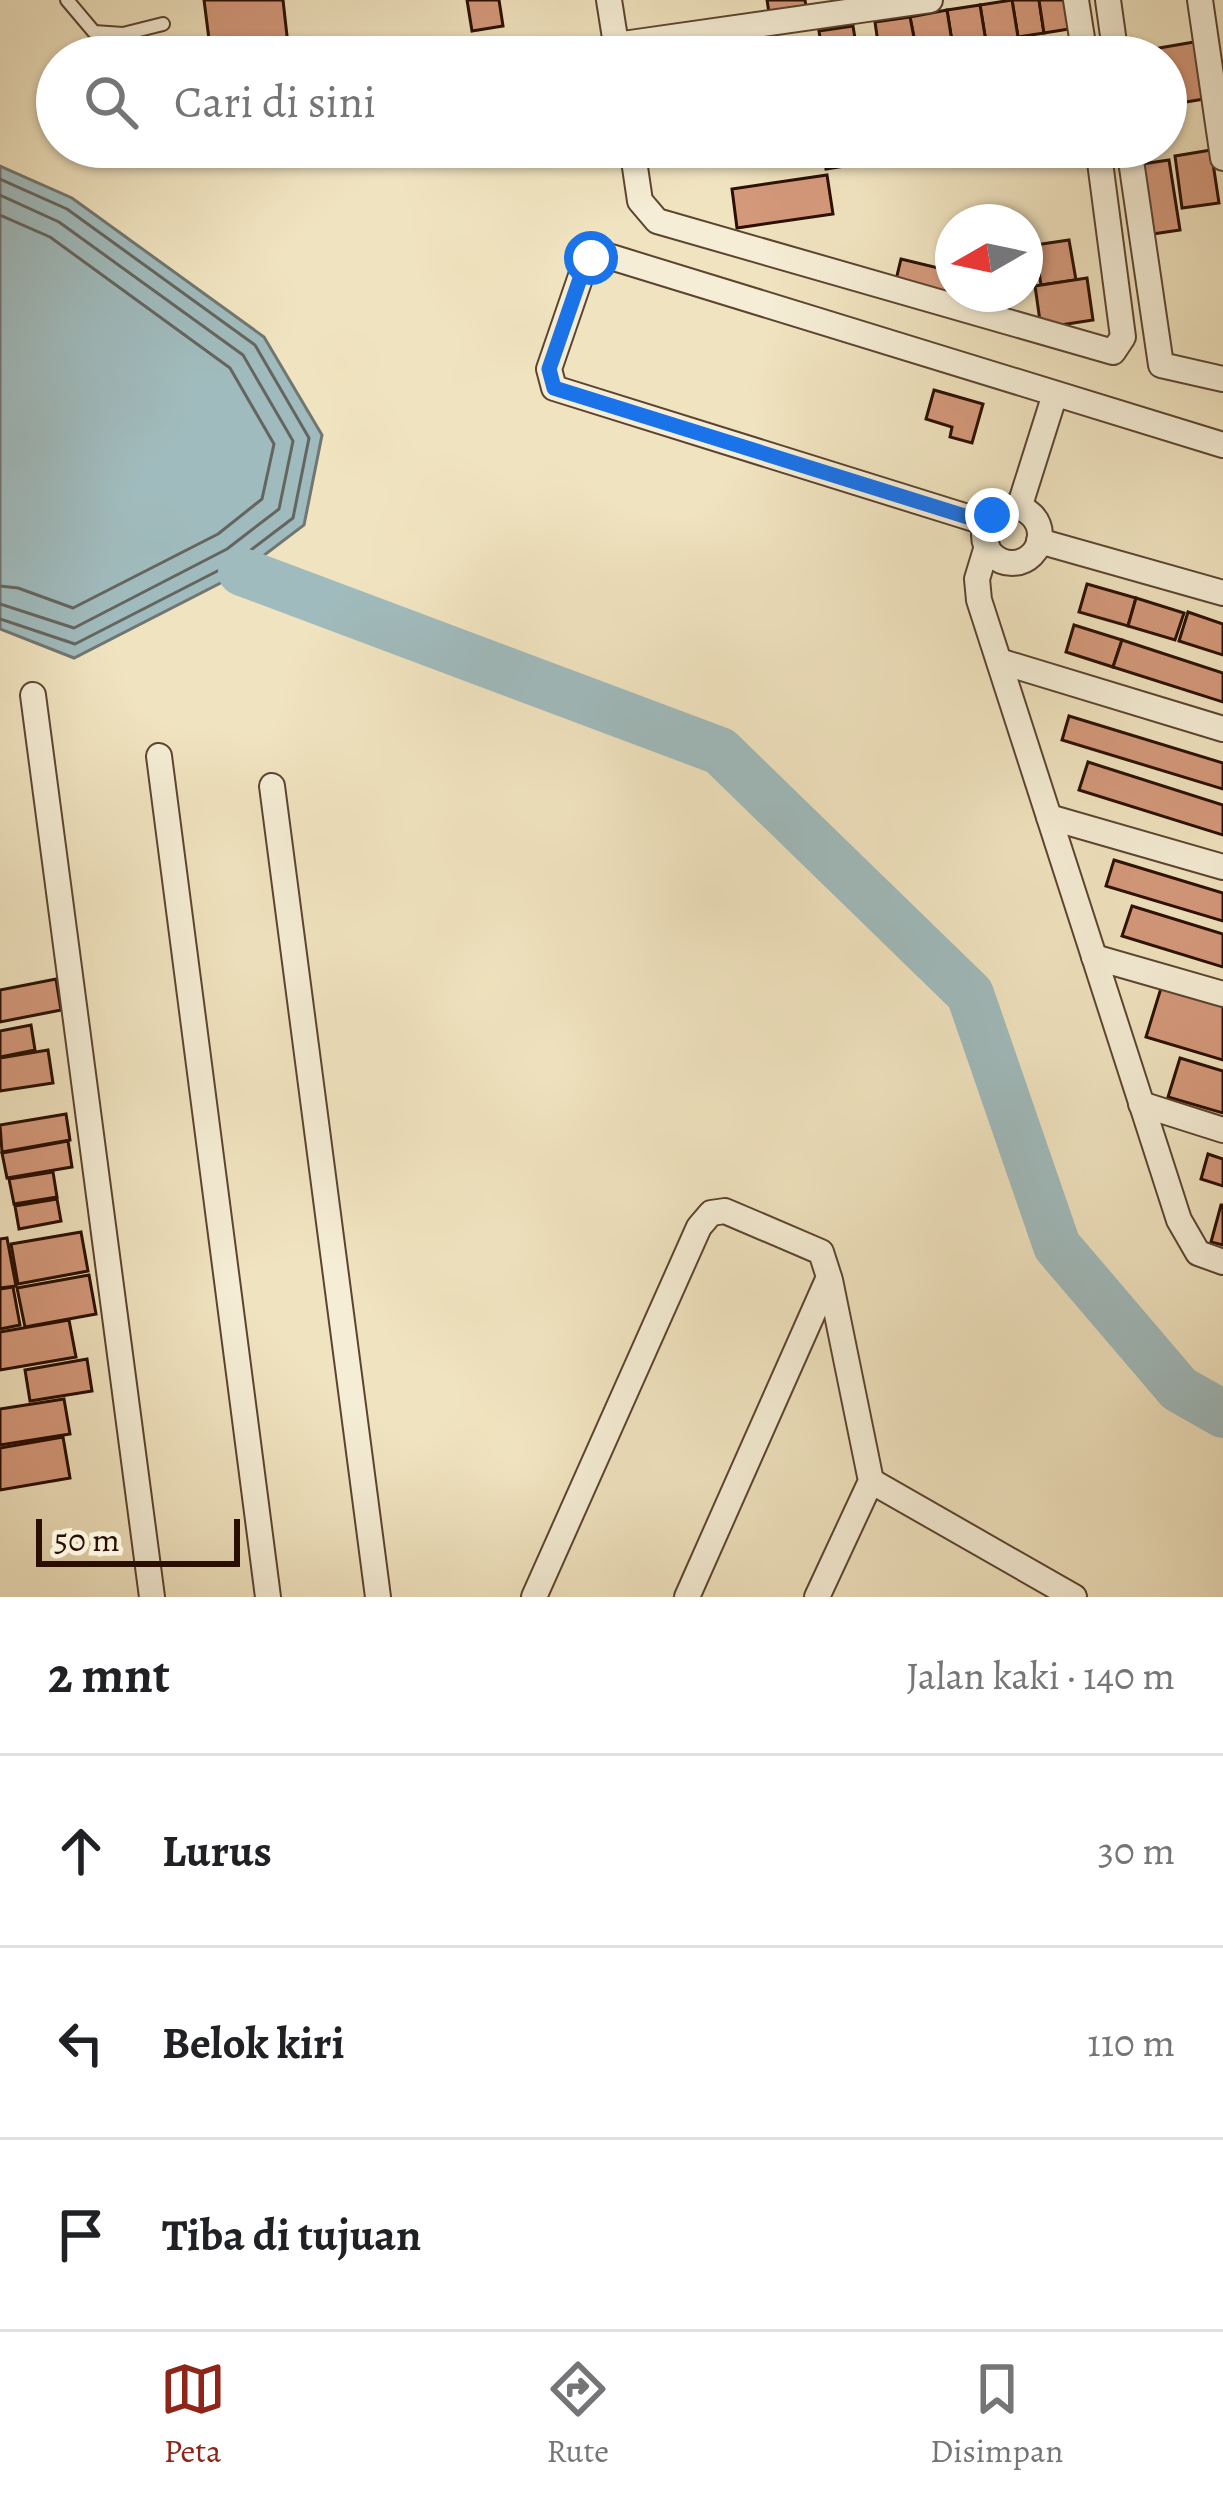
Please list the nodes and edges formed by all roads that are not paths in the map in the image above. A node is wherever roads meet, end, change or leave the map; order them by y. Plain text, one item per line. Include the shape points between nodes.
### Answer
1 (67, 0) edge
2 (609, 0) edge
3 (930, 0) edge
4 (1108, 0) edge
5 (1200, 0) edge
6 (1084, 1) edge
7 (163, 24) dead end
8 (615, 36) edge
9 (709, 36) edge
10 (1085, 36) edge
11 (1113, 36) edge
12 (1220, 115) edge
13 (1223, 158) edge
14 (635, 168) edge
15 (1101, 168) edge
16 (1133, 168) edge
17 (1223, 379) edge
18 (1055, 394) junction
19 (1223, 446) edge
20 (1019, 508) junction
21 (987, 534) junction
22 (1040, 541) junction
23 (1223, 592) edge
24 (999, 661) junction
25 (33, 695) dead end
26 (1223, 728) edge
27 (159, 756) dead end
28 (272, 786) dead end
29 (1049, 817) junction
30 (1223, 867) edge
31 (1094, 956) junction
32 (1223, 994) edge
33 (1142, 1105) junction
34 (1223, 1130) edge
35 (1223, 1262) edge
36 (829, 1277) junction
37 (871, 1481) junction
38 (821, 1595) edge
39 (152, 1597) edge
40 (268, 1597) edge
41 (377, 1597) edge
42 (534, 1597) edge
43 (687, 1597) edge
44 (1074, 1597) edge

1 - 7 lane via 94,32
2 - 8 street
3 - 9 street
4 - 11 street
5 - 12 street
6 - 10 street
12 - 13 street
14 - 15 street via 640,201 657,221 1113,352 1124,337
16 - 17 street via 1161,365
18 - 19 street
18 - 20 street
18 - 21 street via 611,257 591,258 584,267 549,369 554,388
20 - 21 street via 1000,509
20 - 22 street via 1035,518
21 - 22 street via 997,558 1015,563
21 - 24 street via 977,589
22 - 23 street
24 - 26 street
24 - 29 street
25 - 39 street
27 - 40 street
28 - 41 street
29 - 30 street
29 - 31 street
31 - 32 street
31 - 33 street
33 - 34 street
33 - 35 street via 1191,1246
36 - 37 street
36 - 42 street via 821,1252 725,1211 705,1218
36 - 43 street
37 - 38 street
37 - 44 street

